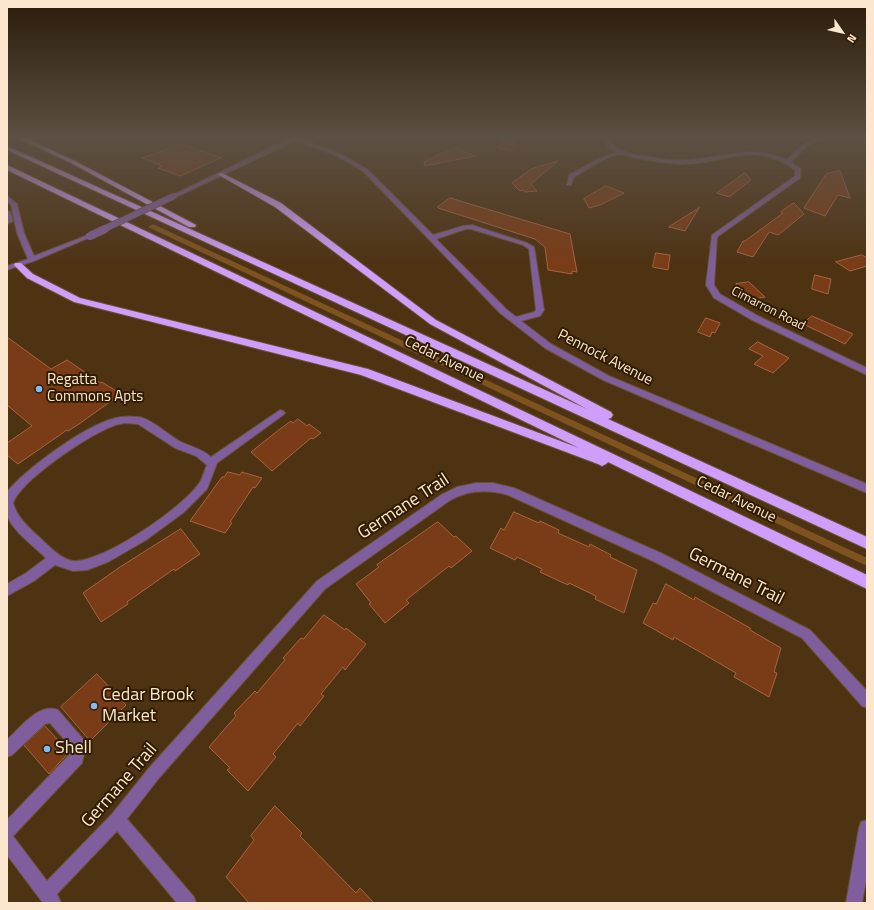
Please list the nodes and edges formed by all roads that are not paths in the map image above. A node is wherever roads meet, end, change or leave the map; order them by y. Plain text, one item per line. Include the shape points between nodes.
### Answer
1 (34, 180) edge
2 (35, 180) edge
3 (78, 180) edge
4 (108, 180) edge
5 (206, 180) edge
6 (232, 180) edge
7 (375, 180) edge
8 (570, 180) edge
9 (793, 180) edge
10 (38, 182) junction
11 (569, 184) dead end
12 (7, 198) edge
13 (7, 212) edge
14 (7, 222) edge
15 (432, 238) junction
16 (241, 255) junction
17 (32, 260) junction
18 (18, 265) junction
19 (7, 268) edge
20 (515, 320) junction
21 (867, 372) edge
22 (280, 413) dead end
23 (211, 462) junction
24 (708, 470) junction
25 (670, 486) junction
26 (867, 489) edge
27 (8, 498) edge
28 (867, 543) edge
29 (55, 558) junction
30 (867, 582) edge
31 (7, 590) edge
32 (867, 701) edge
33 (7, 750) edge
34 (117, 819) junction
35 (867, 828) edge
36 (7, 831) edge
37 (7, 842) edge
38 (49, 898) edge
39 (188, 903) edge
40 (854, 903) edge

1 - 10 highway
2 - 10 highway, Cedar Avenue
3 - 16 highway, Cedar Avenue
4 - 16 highway via 190,224
5 - 17 street, bridge via 90,236
6 - 24 highway via 278,205 433,322
7 - 15 street, Pennock Avenue
8 - 11 street
9 - 21 street, Cimarron Road via 714,236 710,285 717,296 754,318
10 - 25 highway, Cedar Avenue
12 - 17 street via 14,204 16,220
13 - 14 street via 10,221
15 - 20 street, Pennock Avenue
15 - 20 street via 465,227 526,244 532,248 540,310 537,314
16 - 24 highway, Cedar Avenue
17 - 18 street
18 - 19 street
18 - 25 highway via 30,276 77,300 364,372
20 - 26 street, Pennock Avenue via 548,346 606,378
22 - 23 street
23 - 27 street via 200,453 178,445 140,421 113,422 91,432 55,456 24,481
23 - 29 street via 204,485 184,506 122,550 90,564 73,566
24 - 28 highway, Cedar Avenue
25 - 30 highway, Cedar Avenue
27 - 29 street via 9,511
29 - 31 street
32 - 34 street, Germane Trail via 806,634 659,558 510,490 490,486 471,487 445,498 322,585 154,773
33 - 36 street via 41,718 53,715 79,745 77,758
34 - 38 street, Germane Trail
34 - 39 street
35 - 40 street
37 - 38 street

